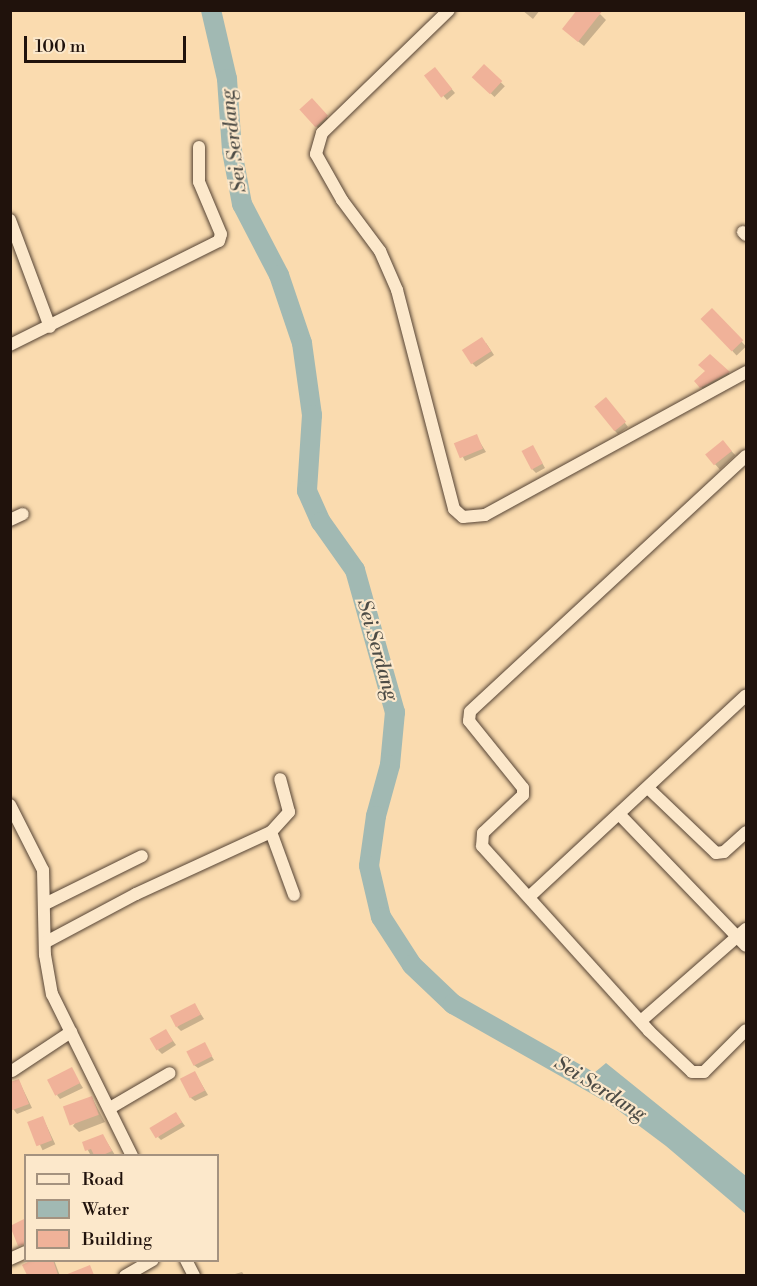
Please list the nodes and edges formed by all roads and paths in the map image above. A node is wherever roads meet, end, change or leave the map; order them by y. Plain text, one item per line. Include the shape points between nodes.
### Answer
1 (449, 10) edge
2 (199, 147) dead end
3 (12, 226) edge
4 (50, 327) junction
5 (10, 345) edge
6 (747, 372) edge
7 (747, 456) edge
8 (23, 514) dead end
9 (10, 520) edge
10 (747, 695) edge
11 (280, 779) dead end
12 (648, 788) junction
13 (10, 805) edge
14 (619, 814) junction
15 (271, 832) junction
16 (747, 832) edge
17 (141, 856) dead end
18 (294, 895) dead end
19 (529, 897) junction
20 (45, 904) junction
21 (744, 937) edge
22 (46, 942) junction
23 (642, 1020) junction
24 (747, 1030) edge
25 (71, 1032) junction
26 (12, 1071) edge
27 (170, 1073) dead end
28 (110, 1108) junction
29 (132, 1154) edge
30 (24, 1253) edge
31 (10, 1259) edge
32 (149, 1262) edge
33 (125, 1275) edge

1 - 6 street via 322,133 316,154 342,200 380,251 397,290 454,509 463,517 485,515
2 - 4 street via 199,182 221,234 219,241
3 - 4 street
4 - 5 street
7 - 19 street via 470,712 471,727 523,788 522,795 483,833 480,842
8 - 9 street
10 - 12 street
11 - 15 street via 289,812
12 - 14 street
12 - 16 street via 716,854
13 - 20 street via 43,870
14 - 19 street
14 - 21 street
15 - 18 street
15 - 22 street via 136,894
17 - 20 street
19 - 23 street
20 - 22 street
21 - 23 street
22 - 25 street via 47,976
23 - 24 street via 698,1074
25 - 26 street
25 - 28 street
27 - 28 street
28 - 29 street
30 - 31 street
32 - 33 street

